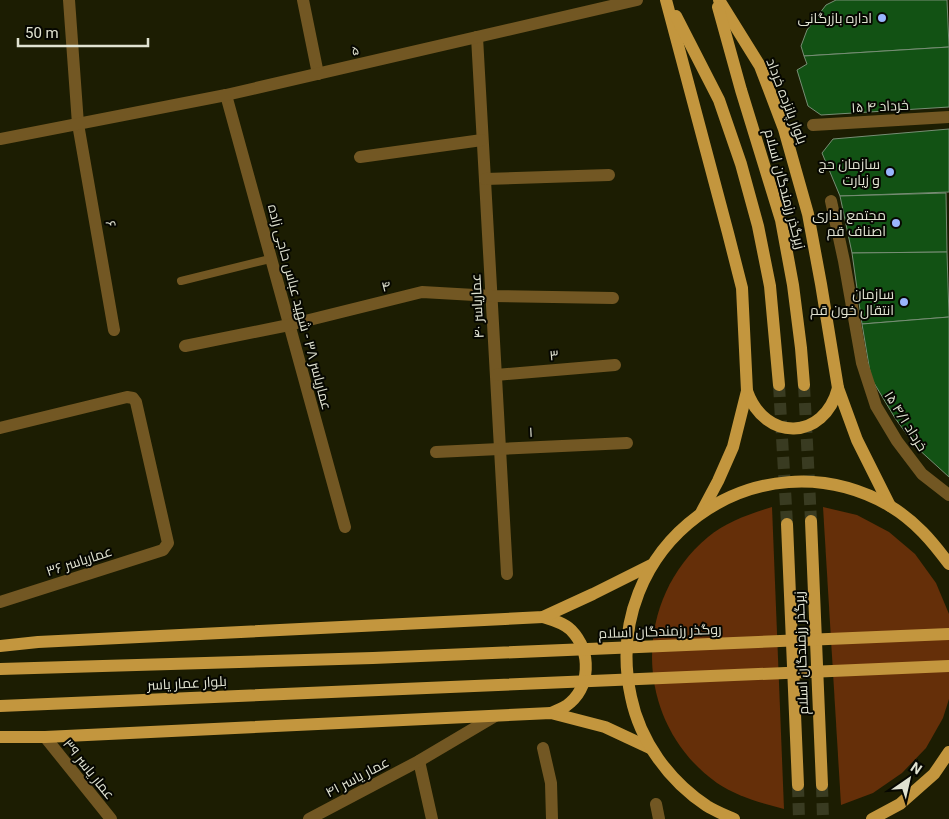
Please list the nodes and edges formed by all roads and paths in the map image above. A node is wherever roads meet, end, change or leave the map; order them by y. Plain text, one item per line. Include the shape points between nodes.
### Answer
1 (69, 0) edge
2 (303, 0) edge
3 (637, 0) edge
4 (667, 0) edge
5 (718, 0) edge
6 (477, 37) junction
7 (318, 74) junction
8 (741, 90) joint
9 (226, 95) junction
10 (949, 117) edge
11 (78, 124) junction
12 (813, 125) dead end
13 (0, 139) edge
14 (482, 140) junction
15 (360, 157) dead end
16 (609, 174) dead end
17 (485, 179) junction
18 (831, 201) dead end
19 (270, 259) junction
20 (181, 280) dead end
21 (492, 296) junction
22 (613, 298) dead end
23 (289, 325) junction
24 (114, 330) dead end
25 (185, 346) dead end
26 (615, 365) dead end
27 (496, 375) junction
28 (804, 385) tunnel mouth
29 (779, 386) tunnel mouth
30 (838, 388) junction
31 (747, 391) junction
32 (0, 428) edge
33 (627, 443) dead end
34 (500, 449) junction
35 (436, 452) dead end
36 (949, 496) edge
37 (890, 506) junction
38 (702, 512) junction
39 (811, 521) tunnel mouth
40 (787, 524) tunnel mouth
41 (345, 527) dead end
42 (927, 536) junction
43 (949, 547) edge
44 (949, 564) edge
45 (651, 565) junction
46 (507, 574) dead end
47 (0, 602) edge
48 (543, 617) junction
49 (949, 634) edge
50 (0, 646) edge
51 (373, 658) joint
52 (949, 666) edge
53 (0, 669) edge
54 (0, 706) edge
55 (551, 713) junction
56 (495, 716) junction
57 (0, 737) edge
58 (45, 737) junction
59 (543, 748) dead end
60 (650, 748) junction
61 (949, 752) edge
62 (419, 761) junction
63 (949, 763) edge
64 (934, 774) junction
65 (798, 785) tunnel mouth
66 (822, 785) tunnel mouth
67 (656, 804) dead end
68 (900, 804) junction
69 (111, 819) edge
70 (309, 819) edge
71 (432, 819) edge
72 (552, 819) edge
73 (659, 819) edge
74 (734, 819) edge
75 (872, 819) edge
76 (894, 819) edge

1 - 11 street, ۶
2 - 7 street
3 - 6 street, ۵
4 - 29 main road via 719,100 741,164 770,286
4 - 31 main road via 742,288
5 - 8 main road, بلوار پانزده خرداد
5 - 30 main road, بلوار پانزده خرداد via 760,66 784,128 808,214
6 - 7 street, ۵
6 - 14 street, عماریاسر ۴۰
7 - 9 street, ۵
8 - 28 main road, زیرگذر رزمندگان اسلام via 781,220 793,285
9 - 11 street, ۵
9 - 19 street, عماریاسر ۳۸ - شهید عباس حاجی زاده
10 - 12 street, ۱۵ خرداد ۴
11 - 13 street, ۵
11 - 24 street, ۶
14 - 15 street
14 - 17 street, عماریاسر ۴۰
16 - 17 street
17 - 21 street, عماریاسر ۴۰
18 - 36 street, ۱۵ خرداد ۴/۱ via 862,363 876,406 922,474
19 - 20 lane
19 - 23 street, عماریاسر ۳۸ - شهید عباس حاجی زاده
21 - 22 street
21 - 23 street, ۴ via 422,292
21 - 27 street, عماریاسر ۴۰
23 - 25 street
23 - 41 street, عماریاسر ۳۸ - شهید عباس حاجی زاده
26 - 27 street, ۳
27 - 34 street, عماریاسر ۴۰
30 - 31 main road via 828,412 807,426 794,428 769,422 759,414
30 - 37 main road, بلوار پانزده خرداد via 856,440
31 - 38 main road via 733,446
32 - 47 street, عماریاسر ۳۶ via 133,398 168,543 163,550
33 - 34 street, ۱
34 - 35 street, ۱
34 - 46 street, عماریاسر ۴۰
37 - 38 main road via 861,492 830,484 799,482 744,491
37 - 42 main road
38 - 45 main road via 674,536
39 - 66 main road, زیرگذر رزمندگان اسلام
40 - 65 main road, زیرگذر رزمندگان اسلام
42 - 43 main road
42 - 44 main road
45 - 48 main road
45 - 60 main road via 635,599 626,637 626,675 634,713
48 - 50 main road
48 - 55 main road via 570,629 585,654 583,684 576,697
49 - 51 main road, روگذر رزمندگان اسلام
51 - 53 main road, بلوار عمار یاسر
52 - 54 main road, بلوار عمار یاسر
55 - 56 main road
55 - 60 main road via 605,727
56 - 58 main road
56 - 62 street, عمار یاسر ۴۱
57 - 58 main road
58 - 69 street, عمار یاسر ۳۹
59 - 72 street via 551,783
60 - 74 main road via 675,780 707,806
61 - 64 main road
62 - 70 street, عمار یاسر ۴۱
62 - 71 street
63 - 64 main road
64 - 68 main road
67 - 73 street
68 - 75 main road
68 - 76 main road

